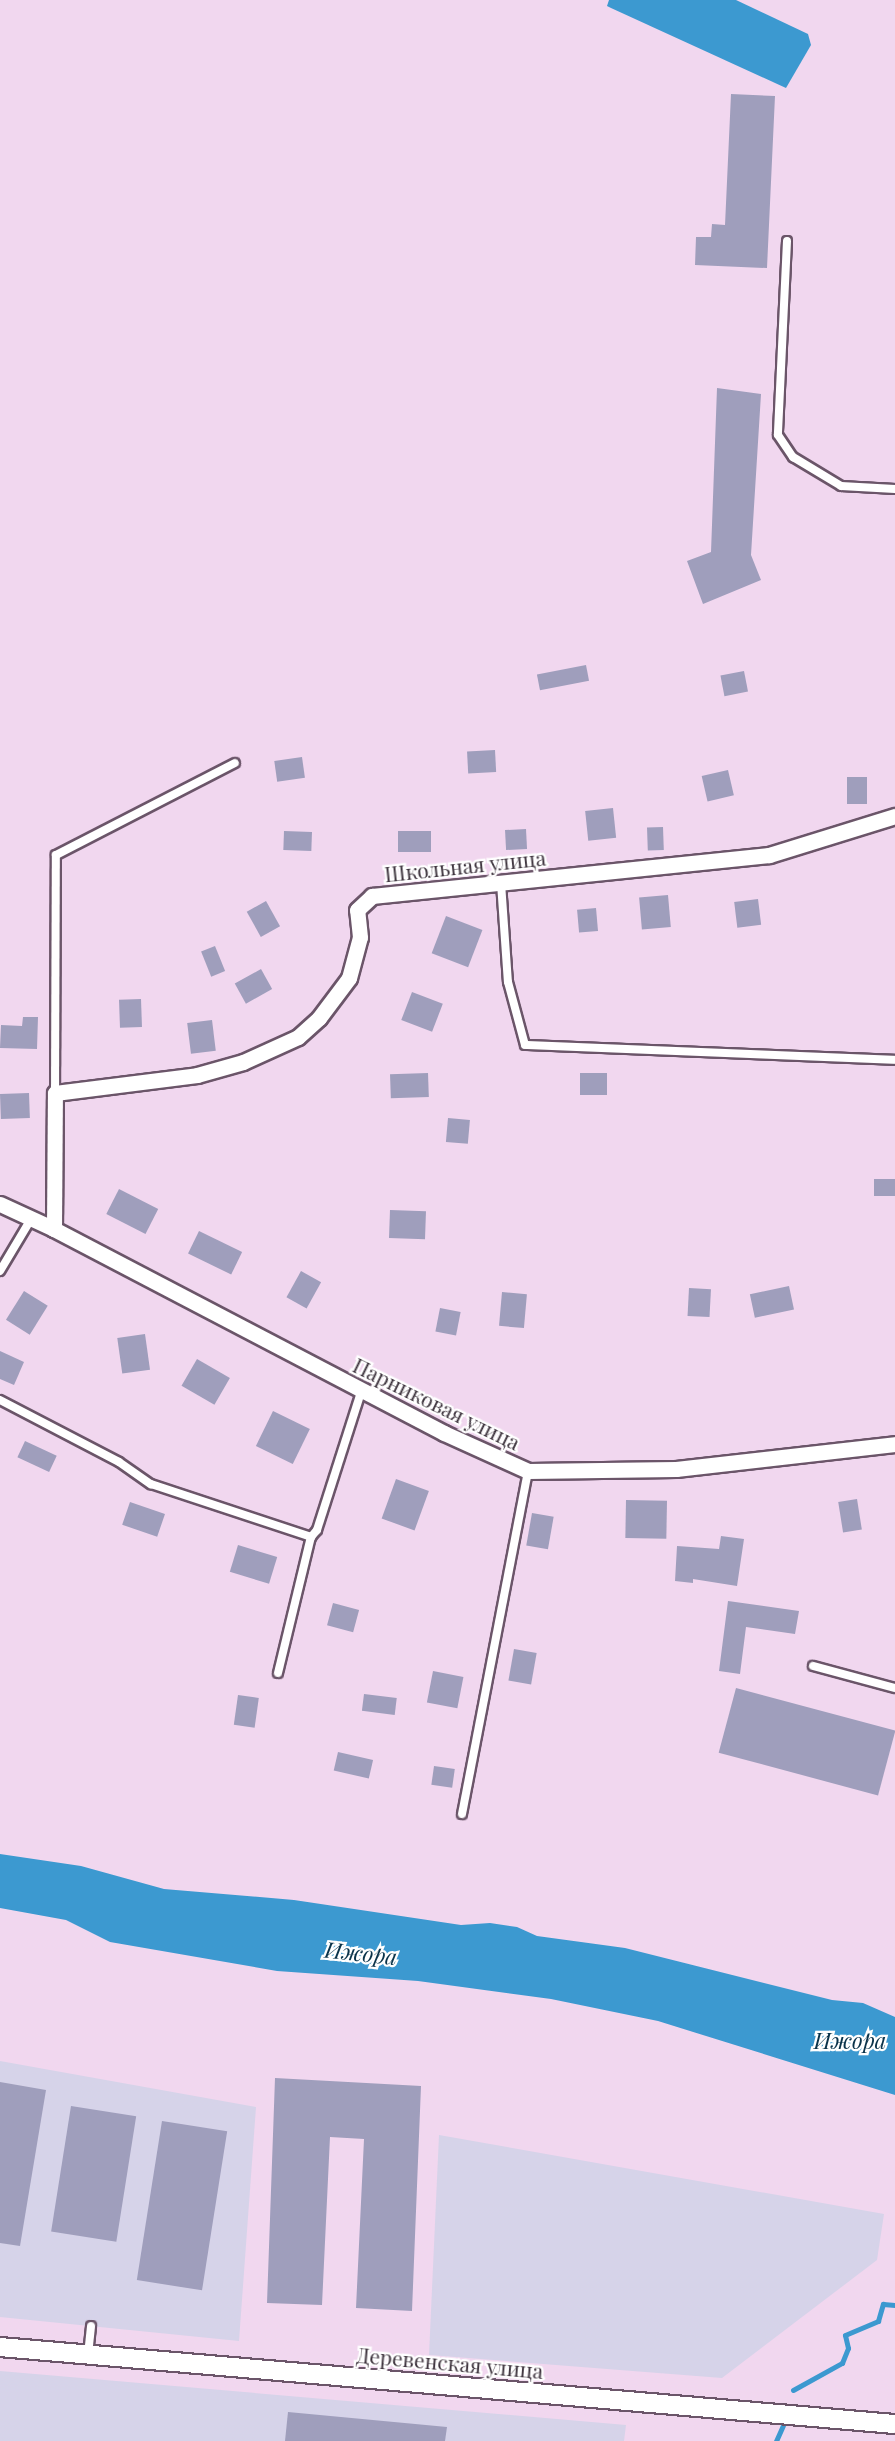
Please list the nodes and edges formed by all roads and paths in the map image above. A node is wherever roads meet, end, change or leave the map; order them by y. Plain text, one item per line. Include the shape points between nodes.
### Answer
1 (787, 241) dead end
2 (895, 489) edge
3 (235, 763) dead end
4 (895, 816) edge
5 (501, 883) junction
6 (895, 1060) edge
7 (55, 1093) junction
8 (0, 1204) edge
9 (32, 1219) junction
10 (54, 1229) junction
11 (0, 1271) edge
12 (362, 1389) junction
13 (0, 1400) edge
14 (895, 1444) edge
15 (528, 1471) junction
16 (311, 1537) junction
17 (813, 1666) dead end
18 (278, 1673) dead end
19 (895, 1688) edge
20 (462, 1814) dead end
21 (91, 2326) dead end
22 (0, 2347) edge
23 (88, 2355) junction
24 (895, 2424) edge

1 - 2 lane via 778,435 793,457 841,486
3 - 7 lane via 56,855
4 - 5 street, Школьная улица via 769,855
5 - 6 lane via 508,982 525,1045
5 - 7 street, Школьная улица via 372,896 357,910 357,960 338,996 298,1037 271,1051 197,1076
7 - 10 street
8 - 9 street, Парниковая улица
9 - 10 street, Парниковая улица
9 - 11 lane
10 - 12 street, Парниковая улица
12 - 15 street, Парниковая улица via 486,1454
12 - 16 lane via 317,1530
13 - 16 lane via 119,1461 151,1484
14 - 15 street, Парниковая улица via 676,1468
15 - 20 lane
16 - 18 lane
17 - 19 lane
21 - 23 lane
22 - 23 street, Деревенская улица
23 - 24 street, Деревенская улица

